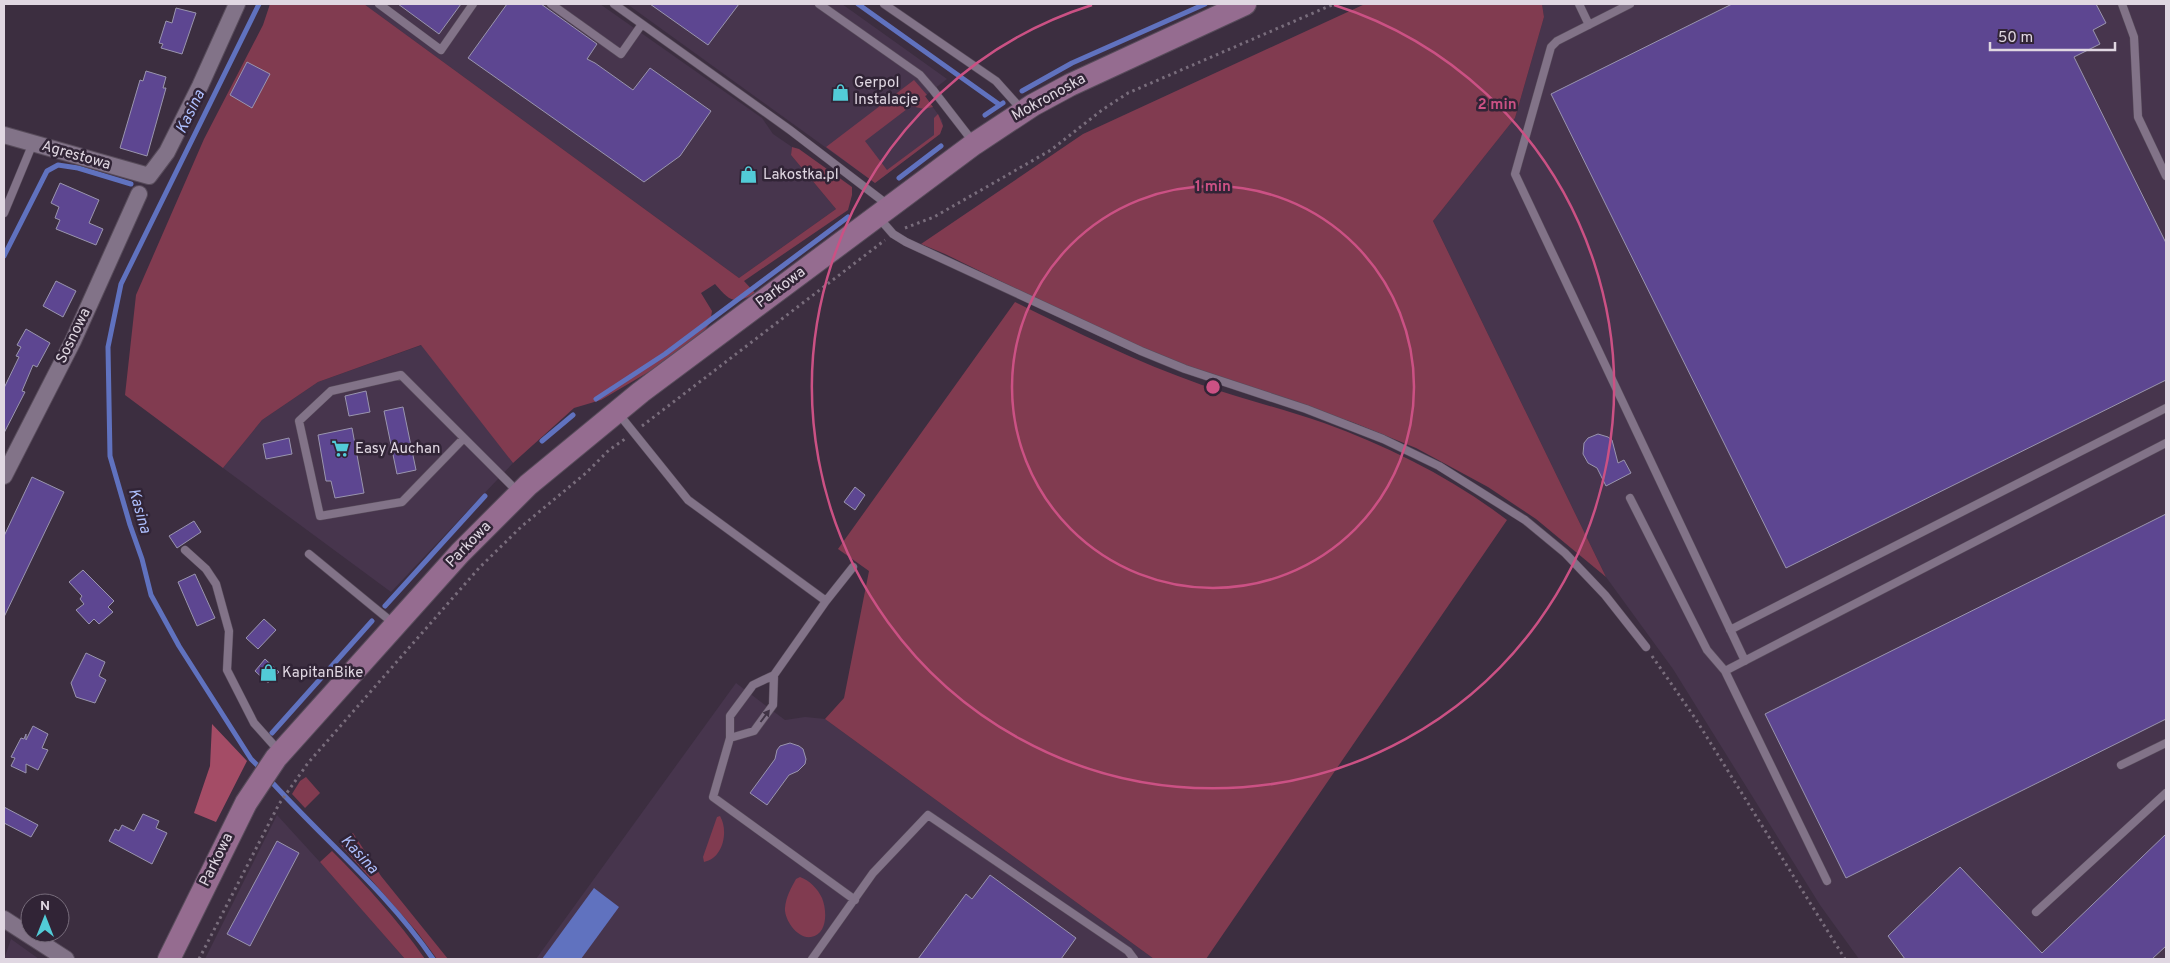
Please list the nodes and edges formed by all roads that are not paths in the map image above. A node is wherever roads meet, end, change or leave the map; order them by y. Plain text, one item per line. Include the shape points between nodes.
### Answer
1 (237, 4) edge
2 (379, 4) edge
3 (474, 4) edge
4 (551, 4) edge
5 (614, 4) edge
6 (819, 4) edge
7 (884, 4) edge
8 (1245, 4) edge
9 (1579, 4) edge
10 (1630, 4) edge
11 (2122, 4) edge
12 (642, 24) junction
13 (1590, 25) junction
14 (1024, 112) junction
15 (4, 135) edge
16 (33, 143) junction
17 (974, 144) junction
18 (2164, 167) edge
19 (2166, 176) edge
20 (139, 194) dead end
21 (4, 213) edge
22 (879, 215) junction
23 (2166, 408) edge
24 (617, 412) junction
25 (464, 438) junction
26 (2166, 444) edge
27 (4, 476) edge
28 (519, 494) junction
29 (1630, 498) dead end
30 (185, 550) dead end
31 (309, 554) dead end
32 (853, 567) dead end
33 (826, 601) junction
34 (395, 625) junction
35 (1730, 630) junction
36 (1646, 647) road end
37 (1745, 661) junction
38 (1725, 671) junction
39 (774, 675) junction
40 (730, 738) junction
41 (2166, 743) edge
42 (278, 755) junction
43 (2121, 765) dead end
44 (2166, 793) edge
45 (1827, 882) dead end
46 (855, 900) junction
47 (2036, 912) dead end
48 (4, 919) edge
49 (66, 959) edge
50 (169, 959) edge
51 (812, 959) edge
52 (1134, 959) edge

1 - 16 street, Agrestowa via 167,152 149,176
2 - 3 lane via 441,50
4 - 12 lane via 621,54
5 - 12 lane
6 - 17 lane via 920,75
7 - 14 lane via 996,81
8 - 14 main road, Mokronoska via 1101,70
9 - 13 lane
10 - 13 lane
11 - 18 lane via 2134,36 2138,117
12 - 22 lane via 790,130
13 - 35 lane via 1551,47 1515,174
14 - 17 main road, Mokronoska
15 - 16 street, Agrestowa
16 - 21 lane
17 - 22 main road, Mokronoska
18 - 19 lane
20 - 27 street, Sosnowa via 73,341
22 - 24 main road, Parkowa
22 - 36 lane via 892,234 1141,351 1314,412 1383,439 1439,466 1525,520 1564,553 1606,595
23 - 35 lane
24 - 28 main road, Parkowa
24 - 33 lane via 688,500
25 - 25 lane via 401,376 331,391 299,422 320,516 402,502
25 - 28 lane
26 - 37 lane
28 - 34 main road, Parkowa
29 - 38 lane via 1707,650
30 - 42 lane via 206,569 216,584 229,631 227,670 254,723
31 - 34 lane
32 - 33 lane
33 - 39 lane
34 - 42 main road, Parkowa
35 - 37 lane
37 - 38 lane
38 - 45 lane
39 - 40 lane via 753,685 730,716
40 -> 39 lane via 754,730 773,706
40 - 46 lane via 713,798
41 - 43 lane
42 - 50 main road, Parkowa via 228,837
44 - 47 lane
46 - 51 lane
46 - 52 lane via 873,873 928,815 1128,951
48 - 49 street

